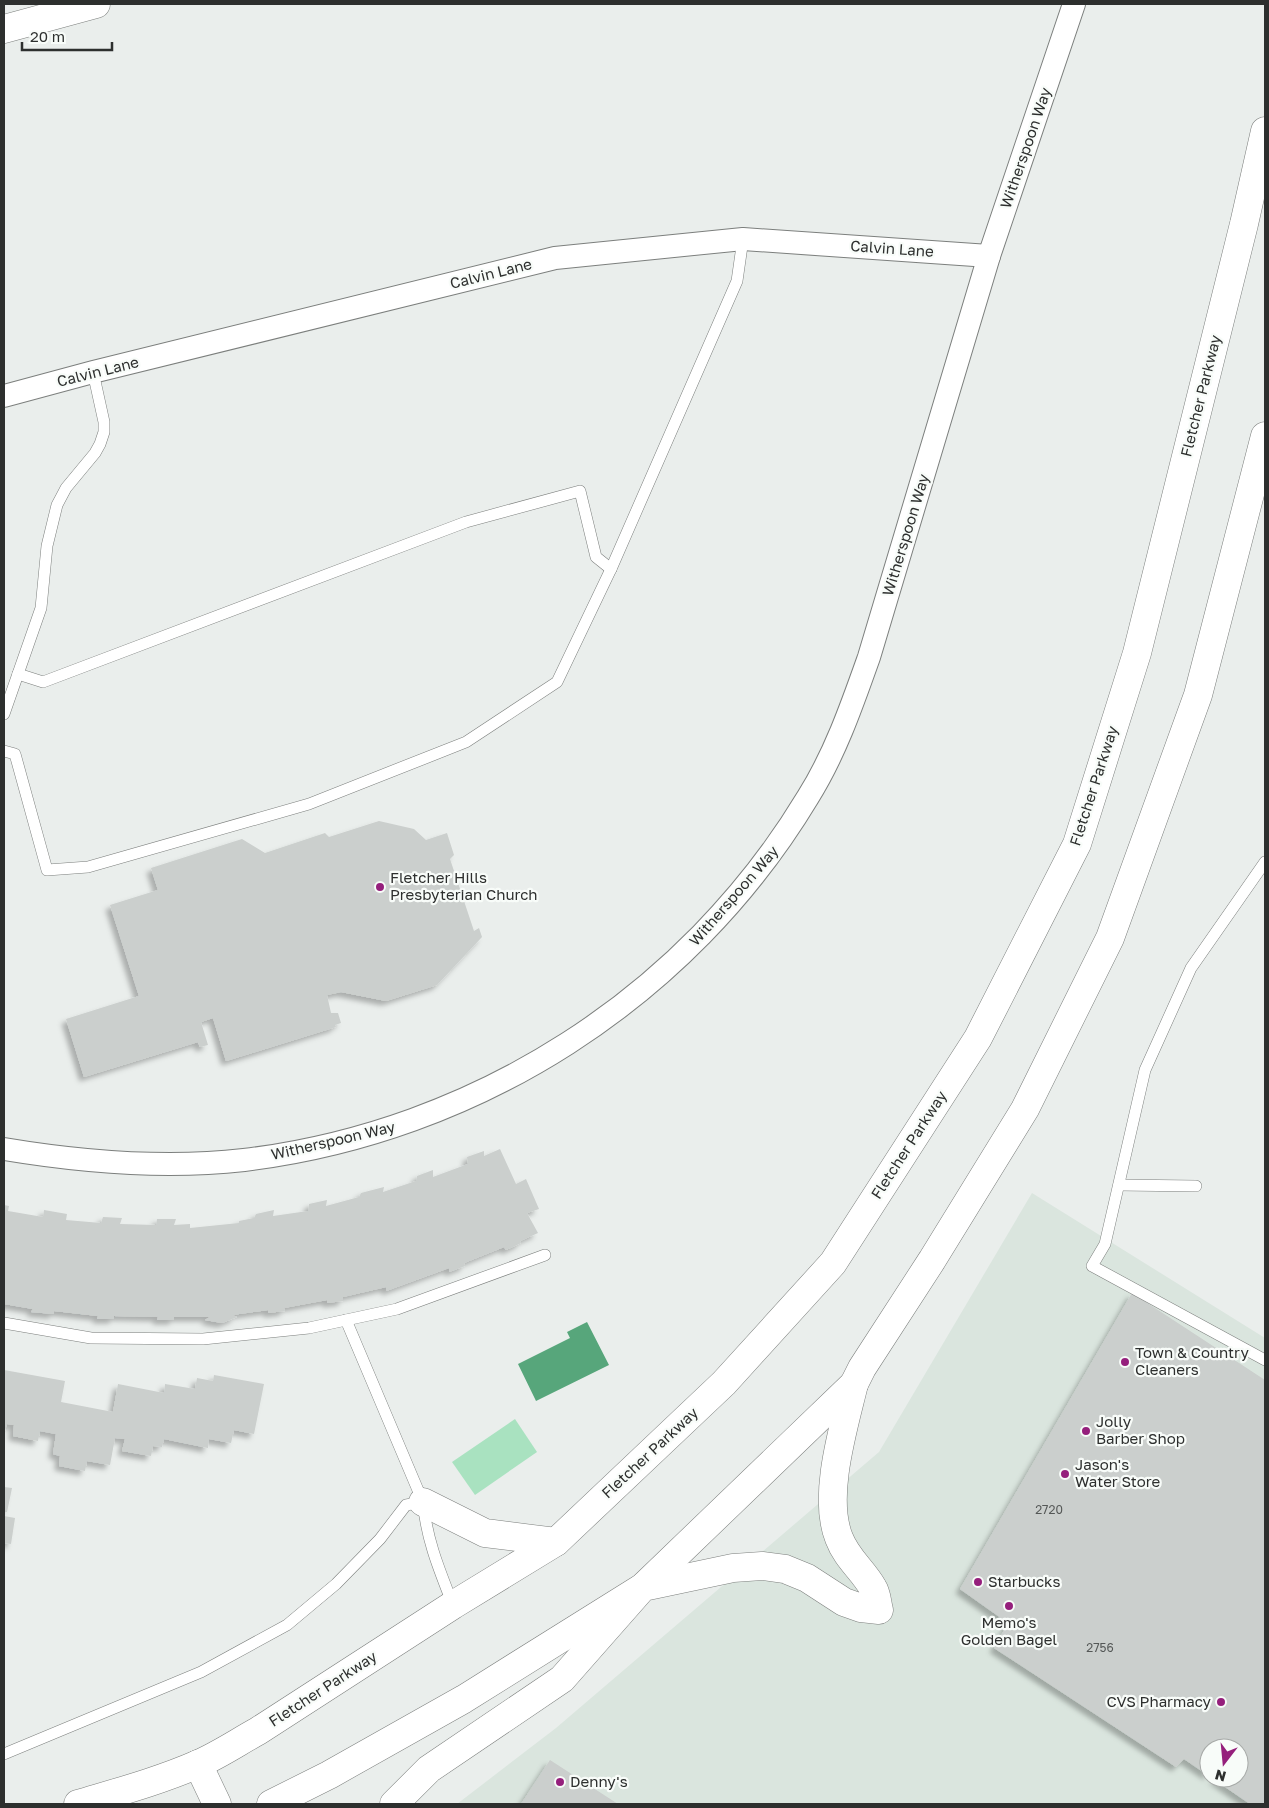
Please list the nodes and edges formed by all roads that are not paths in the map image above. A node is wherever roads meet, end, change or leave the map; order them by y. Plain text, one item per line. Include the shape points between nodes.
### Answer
1 (96, 4) edge
2 (1074, 4) edge
3 (4, 29) edge
4 (1265, 131) edge
5 (743, 239) junction
6 (989, 256) junction
7 (93, 372) junction
8 (4, 396) edge
9 (1265, 436) edge
10 (611, 569) junction
11 (18, 674) junction
12 (4, 714) edge
13 (4, 750) edge
14 (1265, 862) edge
15 (4, 1149) edge
16 (1119, 1185) junction
17 (1196, 1186) dead end
18 (544, 1255) dead end
19 (346, 1320) junction
20 (4, 1324) edge
21 (1265, 1360) edge
22 (854, 1384) junction
23 (423, 1502) junction
24 (556, 1542) junction
25 (643, 1587) junction
26 (453, 1605) junction
27 (4, 1754) edge
28 (198, 1764) junction
29 (78, 1804) edge
30 (217, 1804) edge
31 (271, 1804) edge
32 (394, 1804) edge

1 - 3 main road
2 - 6 street, Witherspoon Way
4 - 24 main road, Fletcher Parkway via 1137,652 1077,844 978,1038 833,1263 724,1383
5 - 6 street, Calvin Lane
5 - 7 street, Calvin Lane via 555,258
5 - 10 lane via 737,281
6 - 15 street, Witherspoon Way via 869,657 833,750 810,795 752,880 680,957 599,1024 507,1080 405,1124 352,1140 297,1152 187,1164 84,1160
7 - 8 street, Calvin Lane
7 - 11 lane via 104,432 100,444 66,488 57,506 46,546 41,608
9 - 22 main road via 1198,695 1110,938 1025,1109
10 - 11 lane via 596,557 580,491 466,522 43,682
10 - 13 lane via 557,682 466,742 309,804 88,866 47,870 15,754
11 - 12 lane
14 - 16 lane via 1191,968 1145,1070
16 - 17 lane
16 - 21 lane via 1105,1244 1092,1266
18 - 19 lane via 397,1309
19 - 20 lane via 309,1328 203,1339 91,1338
19 - 23 lane
22 - 25 main road
22 - 25 main road via 834,1485 833,1514 847,1555 874,1590 878,1610 844,1602 807,1578 785,1569 762,1566 732,1568
23 - 24 main road via 485,1533
23 - 26 lane via 426,1529
23 - 27 lane via 406,1505 336,1584 287,1624 200,1672
24 - 26 main road, Fletcher Parkway
25 - 31 main road via 464,1699
25 - 32 main road via 562,1678 429,1769
26 - 28 main road, Fletcher Parkway via 258,1731
28 - 29 main road, Fletcher Parkway
28 - 30 main road

